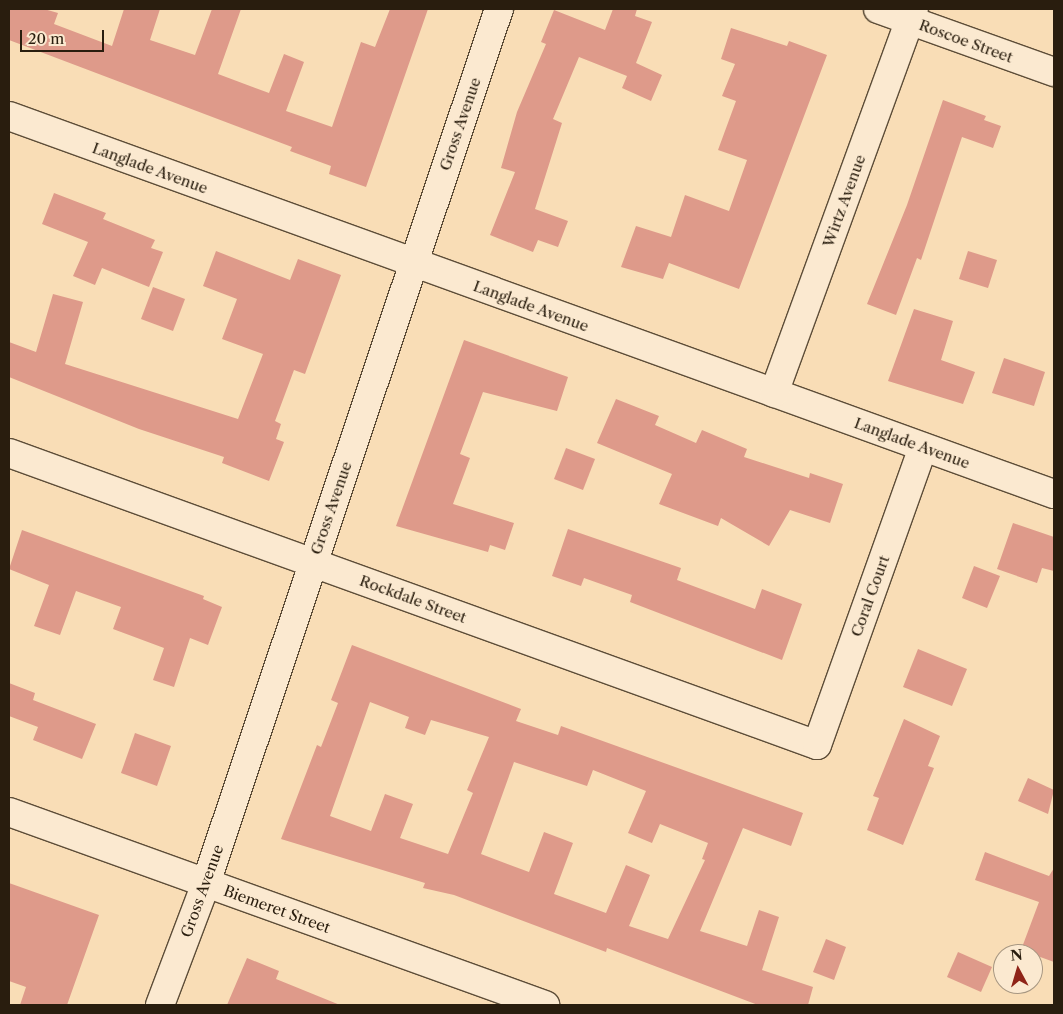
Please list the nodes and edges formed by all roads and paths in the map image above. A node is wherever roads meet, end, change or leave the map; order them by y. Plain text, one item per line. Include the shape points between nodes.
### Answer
1 (499, 9) edge
2 (878, 9) edge
3 (912, 14) edge
4 (1054, 72) edge
5 (9, 116) edge
6 (413, 264) junction
7 (774, 393) junction
8 (923, 447) junction
9 (9, 453) edge
10 (1054, 494) edge
11 (313, 563) junction
12 (817, 744) joint
13 (9, 812) edge
14 (206, 883) junction
15 (160, 1005) edge
16 (543, 1005) edge

1 - 6 street, Gross Avenue
2 - 3 street, Roscoe Street
3 - 4 street, Roscoe Street
3 - 7 street, Wirtz Avenue
5 - 6 street, Langlade Avenue
6 - 7 street, Langlade Avenue
6 - 11 street, Gross Avenue
7 - 8 street, Langlade Avenue
8 - 10 street, Langlade Avenue
8 - 12 street, Coral Court
9 - 11 street, Rockdale Street
11 - 12 street, Rockdale Street
11 - 14 street, Gross Avenue
13 - 14 street, Biemeret Street
14 - 15 street, Gross Avenue
14 - 16 street, Biemeret Street

